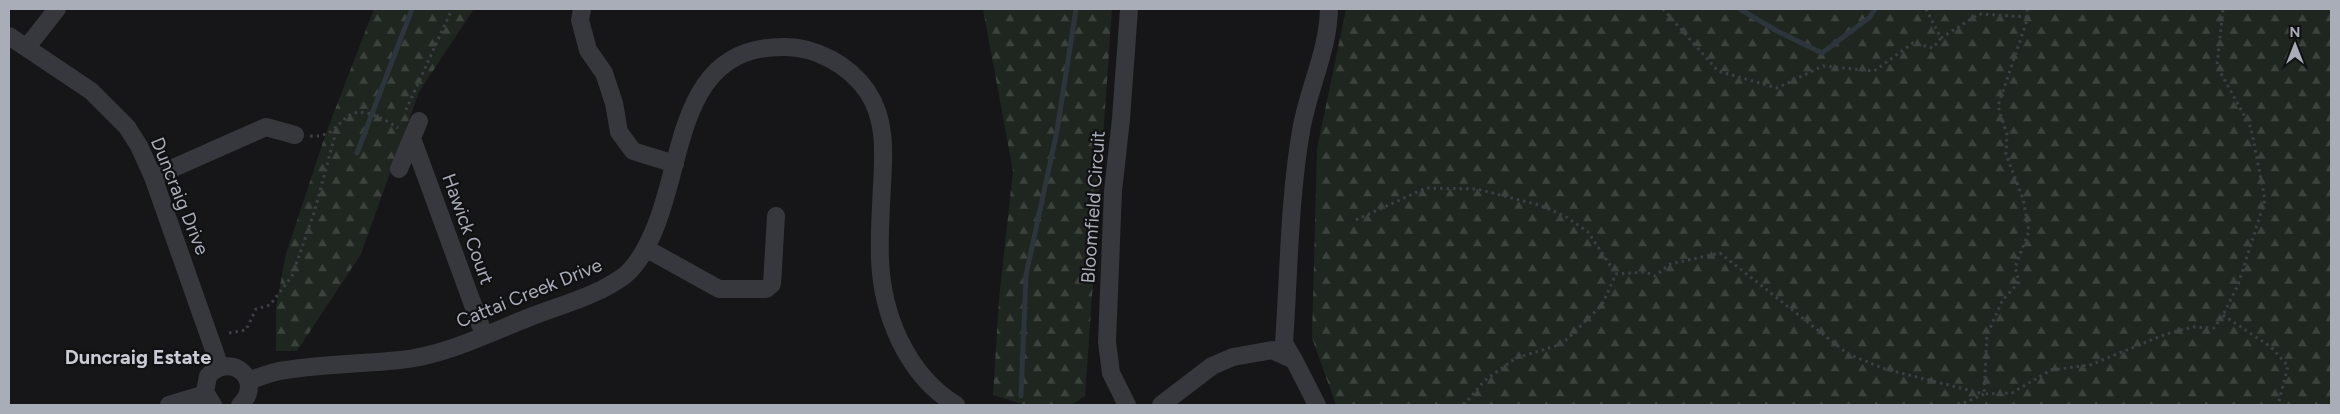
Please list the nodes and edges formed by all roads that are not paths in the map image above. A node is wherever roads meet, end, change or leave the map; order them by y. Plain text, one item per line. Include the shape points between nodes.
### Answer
1 (56, 9) edge
2 (582, 9) edge
3 (1129, 9) edge
4 (1329, 9) edge
5 (9, 36) edge
6 (26, 47) junction
7 (419, 121) dead end
8 (295, 135) road end
9 (406, 136) junction
10 (674, 164) junction
11 (399, 169) dead end
12 (153, 177) junction
13 (776, 216) dead end
14 (647, 249) junction
15 (484, 335) junction
16 (1294, 360) junction
17 (220, 367) junction
18 (248, 381) junction
19 (210, 400) edge
20 (169, 405) edge
21 (240, 405) edge
22 (956, 405) edge
23 (1127, 405) edge
24 (1161, 405) edge
25 (1317, 405) edge

1 - 6 street
2 - 10 street via 580,20 588,50 604,73 619,132 633,151
3 - 23 street, Bloomfield Circuit via 1112,191 1107,342 1111,373
4 - 16 street via 1329,29 1301,129 1293,190 1284,343
5 - 6 street, Duncraig Drive
6 - 12 street, Duncraig Drive via 91,91 111,110 139,146
7 - 9 street
8 - 12 street via 266,127
9 - 11 street
9 - 15 street, Hawick Court
10 - 14 street, Cattai Creek Drive
10 - 22 street, Cattai Creek Drive via 699,89 719,66 741,54 768,47 801,47 832,60 857,77 875,103 882,129 880,259 883,294 894,330 912,364
12 - 17 street, Duncraig Drive
13 - 14 street via 772,284 766,289 719,290
14 - 15 street, Cattai Creek Drive via 626,274 601,290
15 - 18 street, Cattai Creek Drive via 403,360 284,370
16 - 24 street via 1272,350 1233,356 1212,366
16 - 25 street
17 - 18 street via 239,369
17 - 19 street via 208,376 205,384
18 - 21 street via 248,393
19 - 20 street

